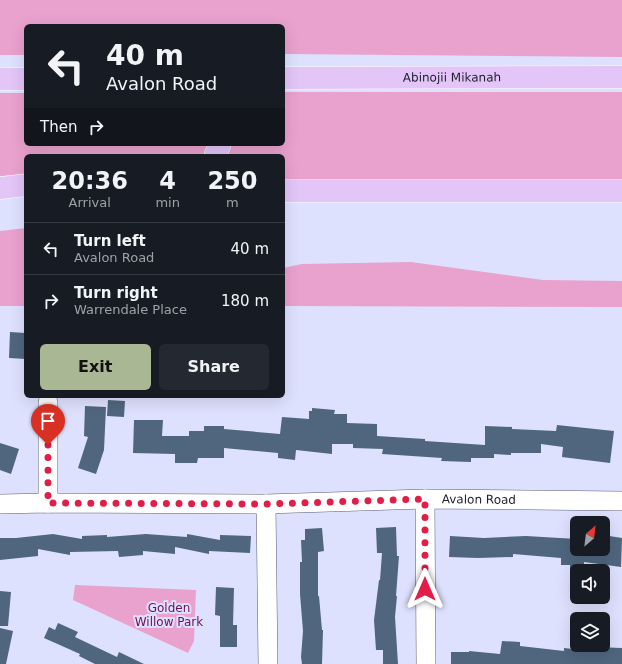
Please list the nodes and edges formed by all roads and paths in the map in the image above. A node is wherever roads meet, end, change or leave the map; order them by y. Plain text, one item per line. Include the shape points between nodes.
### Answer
1 (622, 77) edge
2 (285, 78) edge
3 (0, 79) edge
4 (24, 79) edge
5 (24, 185) edge
6 (0, 188) edge
7 (0, 191) edge
8 (24, 191) edge
9 (285, 191) edge
10 (622, 191) edge
11 (48, 402) dead end
12 (425, 499) junction
13 (622, 501) edge
14 (48, 503) junction
15 (0, 504) edge
16 (266, 504) junction
17 (268, 664) edge
18 (426, 664) edge

1 - 2 main road, Abinojii Mikanah
3 - 4 main road
5 - 6 main road
7 - 8 main road
9 - 10 main road
11 - 14 street
12 - 13 street, Avalon Road
12 - 16 street, Avalon Road
12 - 18 street
14 - 15 street, Avalon Road
14 - 16 street, Avalon Road
16 - 17 street

